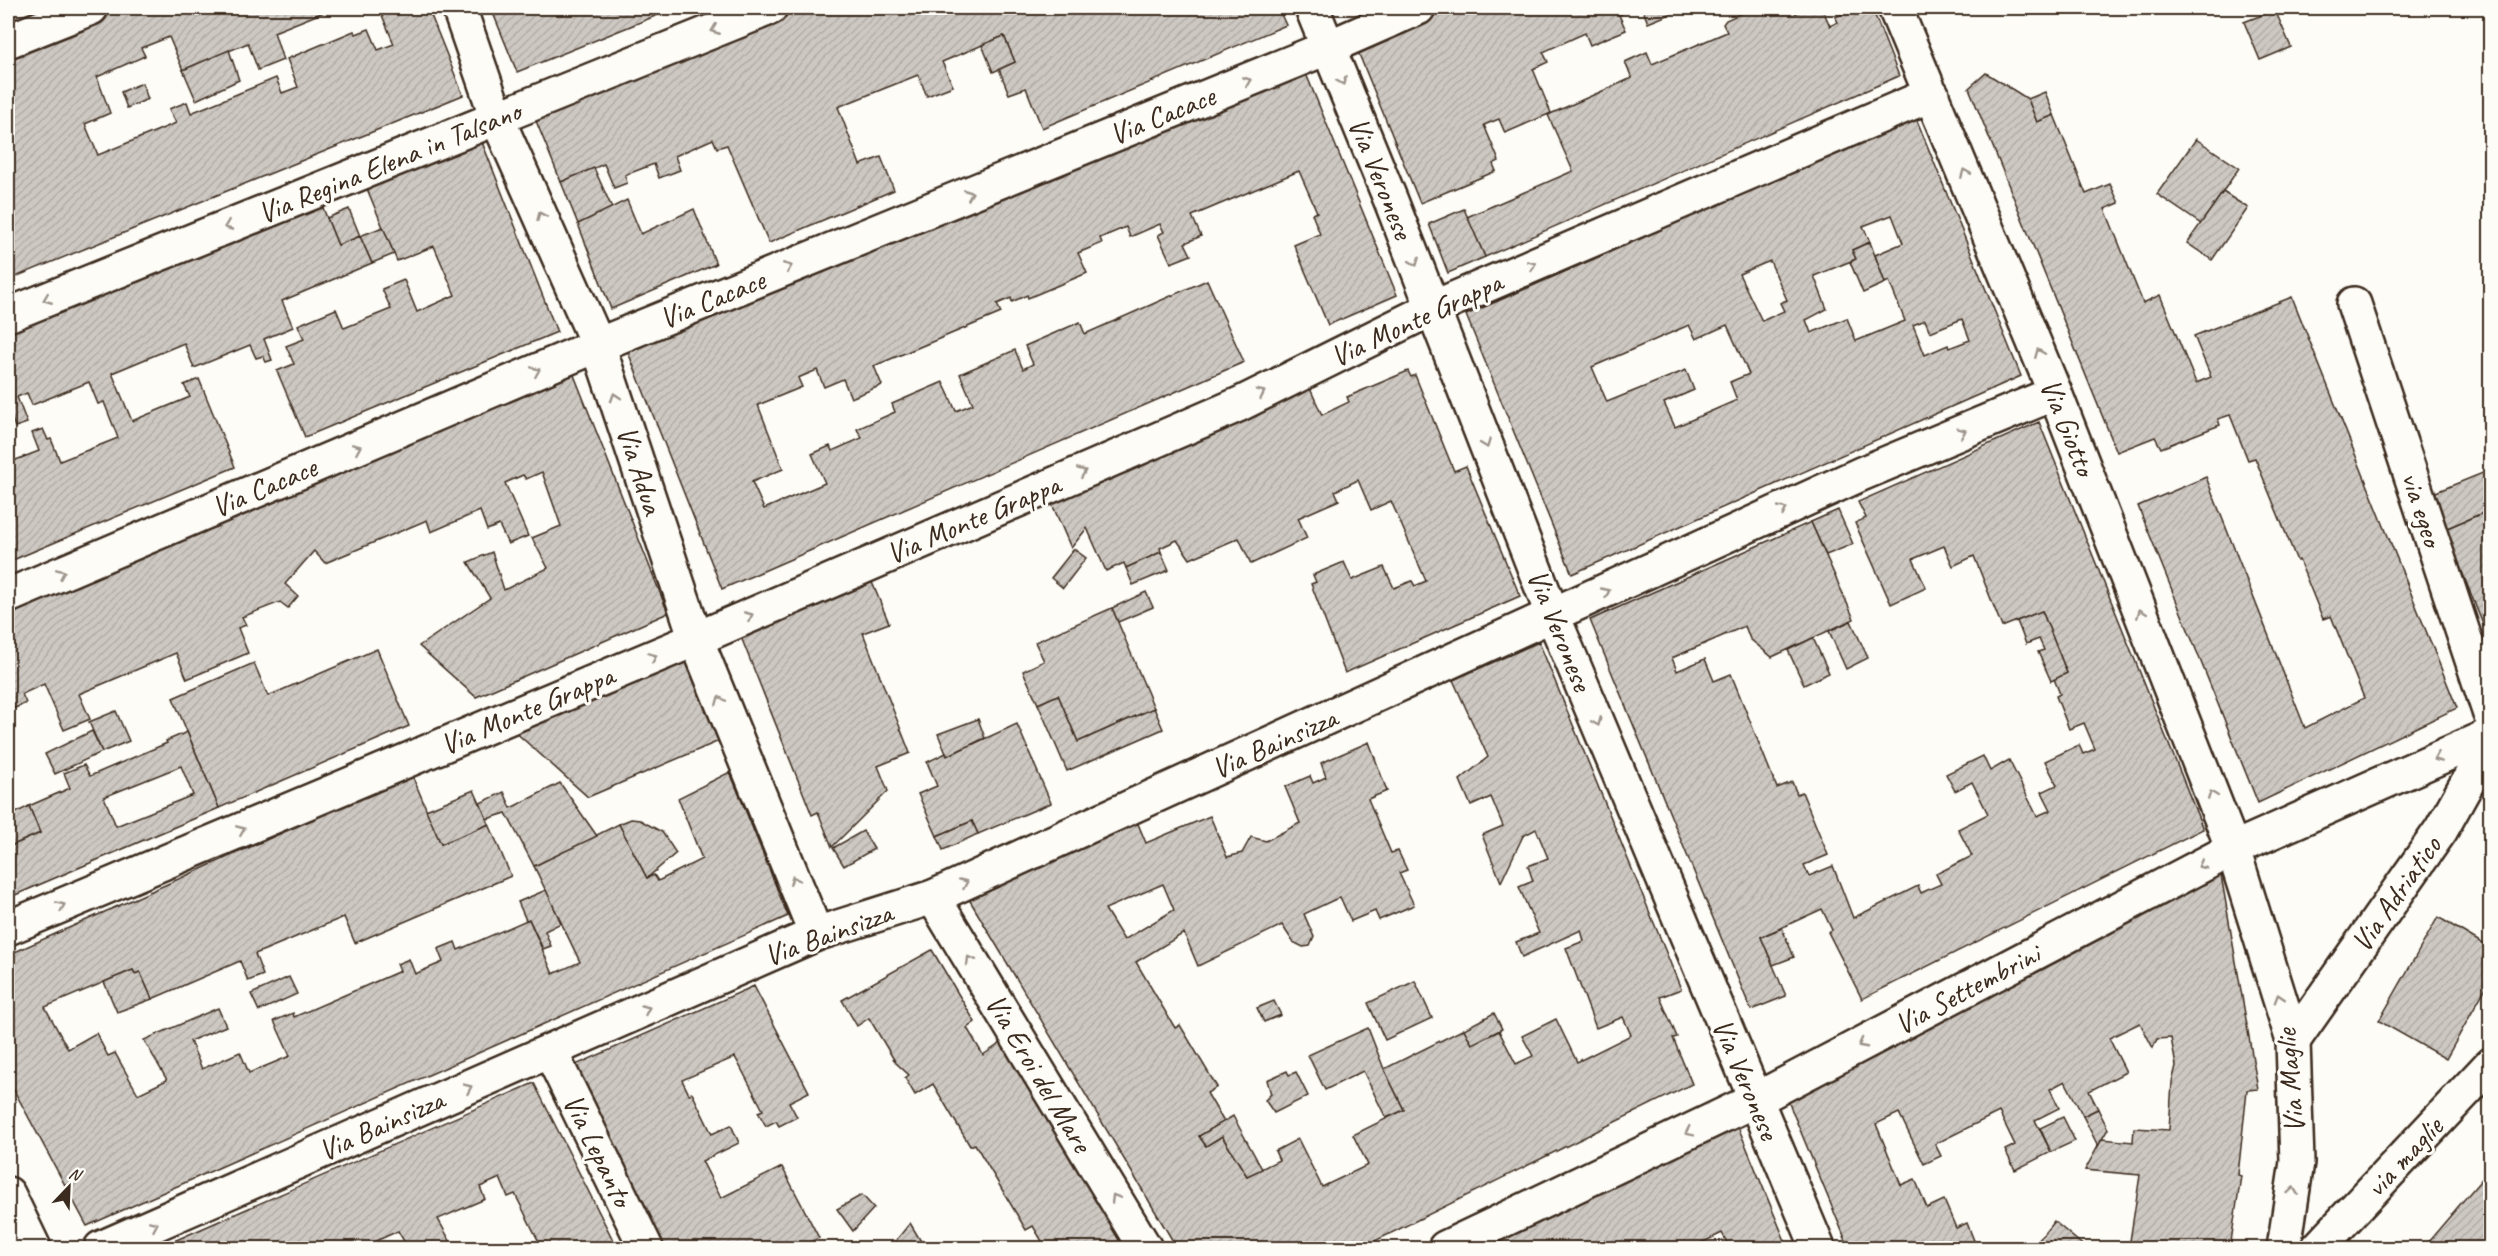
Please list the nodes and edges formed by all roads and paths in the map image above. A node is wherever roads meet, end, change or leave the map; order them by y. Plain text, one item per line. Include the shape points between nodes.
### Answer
1 (91, 8) edge
2 (459, 8) edge
3 (770, 8) edge
4 (1312, 8) edge
5 (1418, 8) edge
6 (1895, 8) edge
7 (8, 41) edge
8 (1329, 47) junction
9 (1932, 94) junction
10 (497, 118) junction
11 (2354, 304) dead end
12 (1433, 308) junction
13 (8, 315) edge
14 (598, 345) junction
15 (2055, 393) junction
16 (8, 596) edge
17 (1553, 616) junction
18 (696, 639) junction
19 (2490, 714) edge
20 (2490, 735) edge
21 (2490, 742) edge
22 (2233, 849) junction
23 (933, 897) junction
24 (8, 928) edge
25 (816, 934) junction
26 (2293, 1041) junction
27 (550, 1051) junction
28 (2490, 1065) edge
29 (1755, 1100) junction
30 (8, 1194) edge
31 (34, 1248) edge
32 (101, 1248) edge
33 (646, 1248) edge
34 (1145, 1248) edge
35 (1445, 1248) edge
36 (1818, 1248) edge
37 (2284, 1248) edge
38 (2318, 1248) edge

1 - 7 street
2 - 10 street, Via Adua
3 -> 10 street, Via Regina Elena in Talsano
4 - 8 street, Via Veronese
5 - 8 street, Via Cacace
6 - 9 street, Via Giotto
8 -> 12 street, Via Veronese
14 -> 8 street, Via Cacace
12 -> 9 street, Via Monte Grappa
15 -> 9 street, Via Giotto
10 -> 13 street, Via Regina Elena in Talsano
14 -> 10 street, Via Adua
11 - 19 street, via egeo
12 -> 17 street, Via Veronese
18 -> 12 street, Via Monte Grappa via 1240,404
16 -> 14 street, Via Cacace
18 -> 14 street, Via Adua
17 -> 15 street, Via Bainsizza via 1861,474
22 -> 15 street, Via Giotto
23 -> 17 street, Via Bainsizza
17 -> 29 street, Via Veronese
24 -> 18 street, Via Monte Grappa
25 -> 18 street, Via Adua
20 -> 22 street, Via Settembrini
21 - 26 street, Via Adriatico via 2440,830
26 -> 22 street, Via Maglie
22 -> 29 street, Via Settembrini
23 - 25 street, Via Bainsizza
34 -> 23 street, Via Eroi del Mare
27 -> 25 street, Via Bainsizza
37 -> 26 street, Via Maglie via 2297,1162
32 -> 27 street, Via Bainsizza
27 - 33 street, Via Lepanto
28 - 38 street, via maglie
29 -> 35 street, Via Settembrini
29 - 36 street, Via Veronese
30 - 31 street

